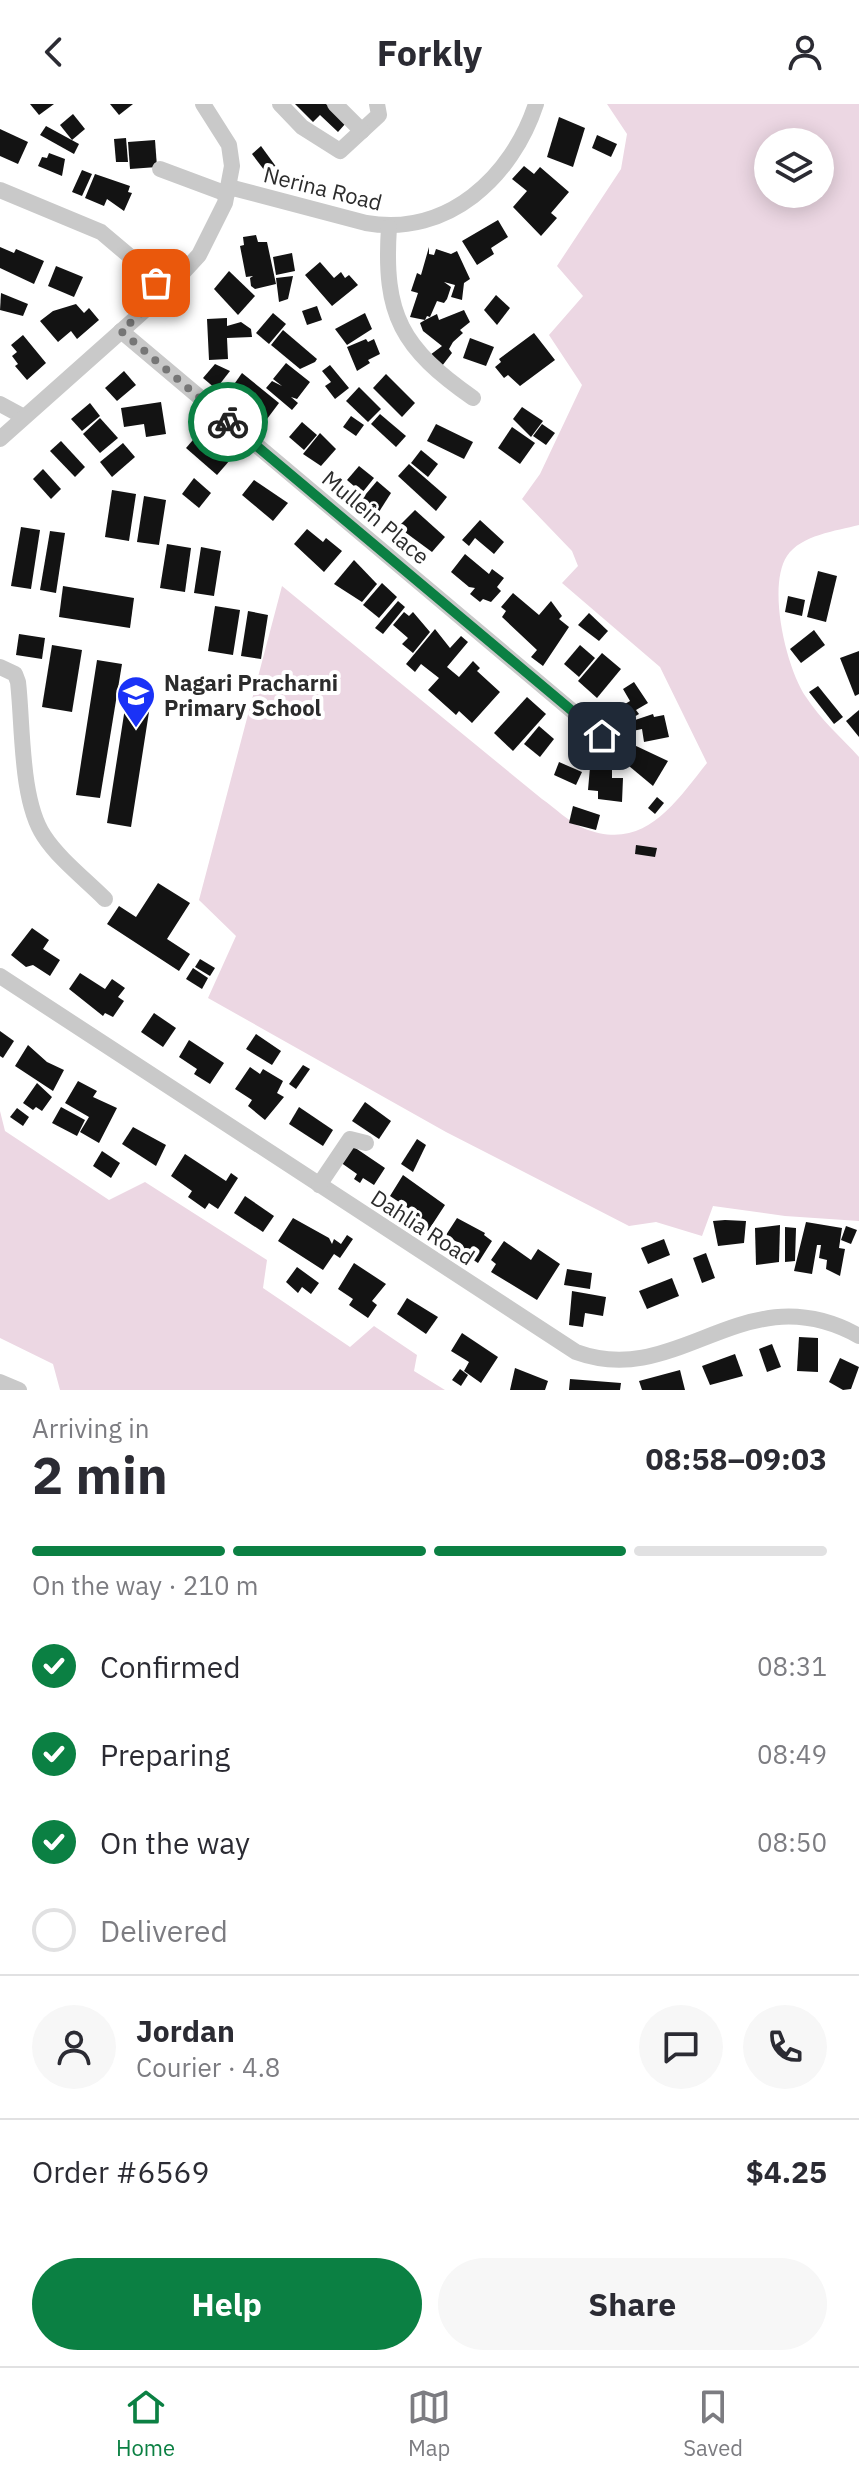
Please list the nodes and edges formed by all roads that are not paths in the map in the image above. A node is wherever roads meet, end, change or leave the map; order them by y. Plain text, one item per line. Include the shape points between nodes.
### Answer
1 (203, 104) edge
2 (280, 104) edge
3 (335, 104) edge
4 (377, 104) edge
5 (536, 104) edge
6 (362, 131) junction
7 (160, 169) dead end
8 (0, 190) edge
9 (228, 191) junction
10 (389, 227) junction
11 (164, 293) junction
12 (121, 331) junction
13 (473, 398) dead end
14 (0, 404) edge
15 (24, 417) junction
16 (0, 439) edge
17 (0, 667) edge
18 (602, 736) dead end
19 (105, 899) dead end
20 (0, 976) edge
21 (366, 1143) dead end
22 (319, 1185) junction
23 (859, 1336) edge
24 (0, 1382) edge
25 (19, 1390) edge

1 - 9 street, Nerina Road via 229,145
2 - 6 street via 336,150
3 - 6 street
4 - 6 street via 379,115
5 - 10 street, Nerina Road via 514,156 483,189 447,212
7 - 9 street
8 - 11 street via 101,232 146,270
9 - 10 street, Nerina Road
9 - 11 street via 199,255
10 - 13 street via 390,287 404,334 433,370
11 - 12 street
12 - 15 street
12 - 18 street, Mullein Place
14 - 15 street
15 - 16 street
17 - 19 street via 15,674 18,682 30,801 37,822 45,838
20 - 22 street, Dahlia Road
21 - 22 street via 350,1139
22 - 23 street, Dahlia Road via 545,1333 595,1359 652,1357 739,1325 787,1315 825,1320
24 - 25 street

